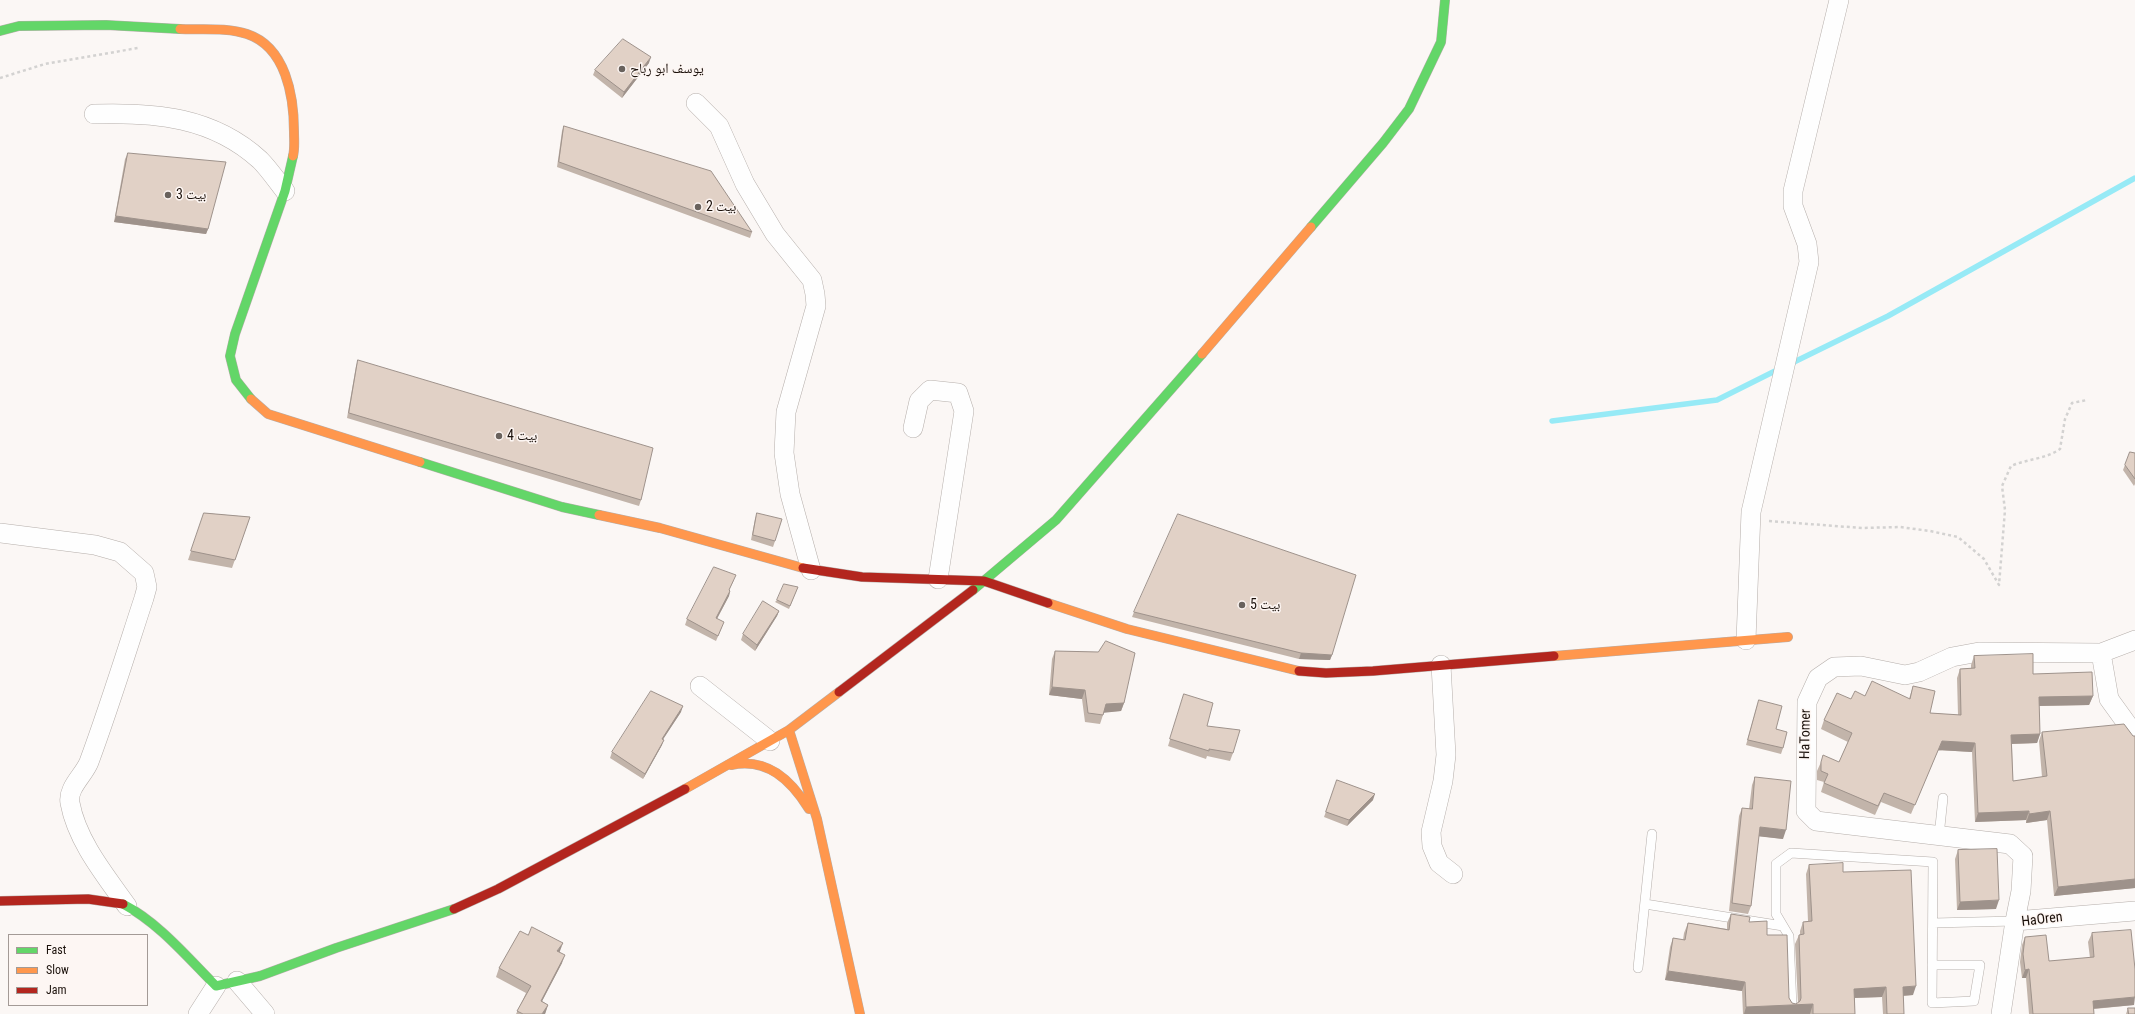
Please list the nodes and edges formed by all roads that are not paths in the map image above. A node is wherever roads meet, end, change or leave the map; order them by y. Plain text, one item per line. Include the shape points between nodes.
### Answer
1 (1445, 0) edge
2 (1839, 0) edge
3 (0, 31) edge
4 (696, 103) dead end
5 (94, 114) dead end
6 (285, 191) junction
7 (913, 428) dead end
8 (0, 533) edge
9 (811, 570) junction
10 (938, 579) junction
11 (984, 581) junction
12 (1788, 637) dead end
13 (1746, 640) junction
14 (2135, 640) edge
15 (2101, 653) junction
16 (1441, 665) junction
17 (700, 686) dead end
18 (789, 730) junction
19 (2135, 735) edge
20 (770, 741) junction
21 (728, 766) junction
22 (1943, 798) dead end
23 (818, 824) junction
24 (1652, 834) dead end
25 (1939, 836) junction
26 (1453, 874) dead end
27 (0, 901) edge
28 (1645, 904) junction
29 (127, 906) junction
30 (2135, 911) edge
31 (2015, 921) junction
32 (1933, 923) junction
33 (1783, 926) junction
34 (1932, 965) junction
35 (1638, 968) dead end
36 (237, 981) junction
37 (216, 986) junction
38 (1792, 1007) edge
39 (198, 1014) edge
40 (265, 1014) edge
41 (860, 1014) edge
42 (2002, 1014) edge

1 - 11 street via 1438,49 1409,109 1383,143 1065,509
2 - 13 street via 1793,191 1793,206 1807,244 1809,262 1750,519
3 - 6 street via 19,26 106,25 225,31 247,34 267,45 288,81 294,115 294,153
4 - 9 street via 719,126 745,184 775,234 812,280 816,294 816,306 786,412 784,453 790,494
5 - 6 street via 128,113 205,125 240,145 260,161
6 - 9 street via 235,334 230,356 236,380 249,398 268,414 562,507 660,528
7 - 10 street via 919,401 930,390 958,393 964,411
8 - 29 street via 95,545 120,552 144,573 147,587 144,598 88,765 72,791 70,802 80,834 96,864
9 - 10 street via 862,577
10 - 11 street
11 - 16 street via 1127,629 1297,671 1326,673
11 - 18 street
12 - 13 street
13 - 16 street
14 - 15 street
15 - 19 street via 2109,699
15 - 25 street, HaTomer via 1979,652 1952,657 1919,672 1904,675 1861,666 1834,667 1818,678 1807,702 1806,811 1816,821
16 - 26 street via 1446,755 1443,781 1431,832 1432,846 1439,863
17 - 20 street
18 - 20 street
18 - 23 street
20 - 21 street
21 - 23 street via 746,762 766,766 804,799
21 - 36 street via 504,886 452,910 260,976
22 - 25 lane
23 - 41 street
24 - 28 lane
25 - 31 street, HaTomer via 2010,844 2023,856 2021,891
27 - 29 street via 88,899 120,902
28 - 33 lane
28 - 35 lane
29 - 37 street via 137,911 166,936
30 - 31 street, HaOren
31 - 32 lane
31 - 42 street, HaOren
32 - 33 lane via 1933,862 1791,853 1776,864 1776,914
32 - 34 lane
33 - 38 lane via 1789,936
34 - 34 lane via 1932,1003 1974,1001 1980,965
36 - 37 street
36 - 40 street
37 - 39 street

